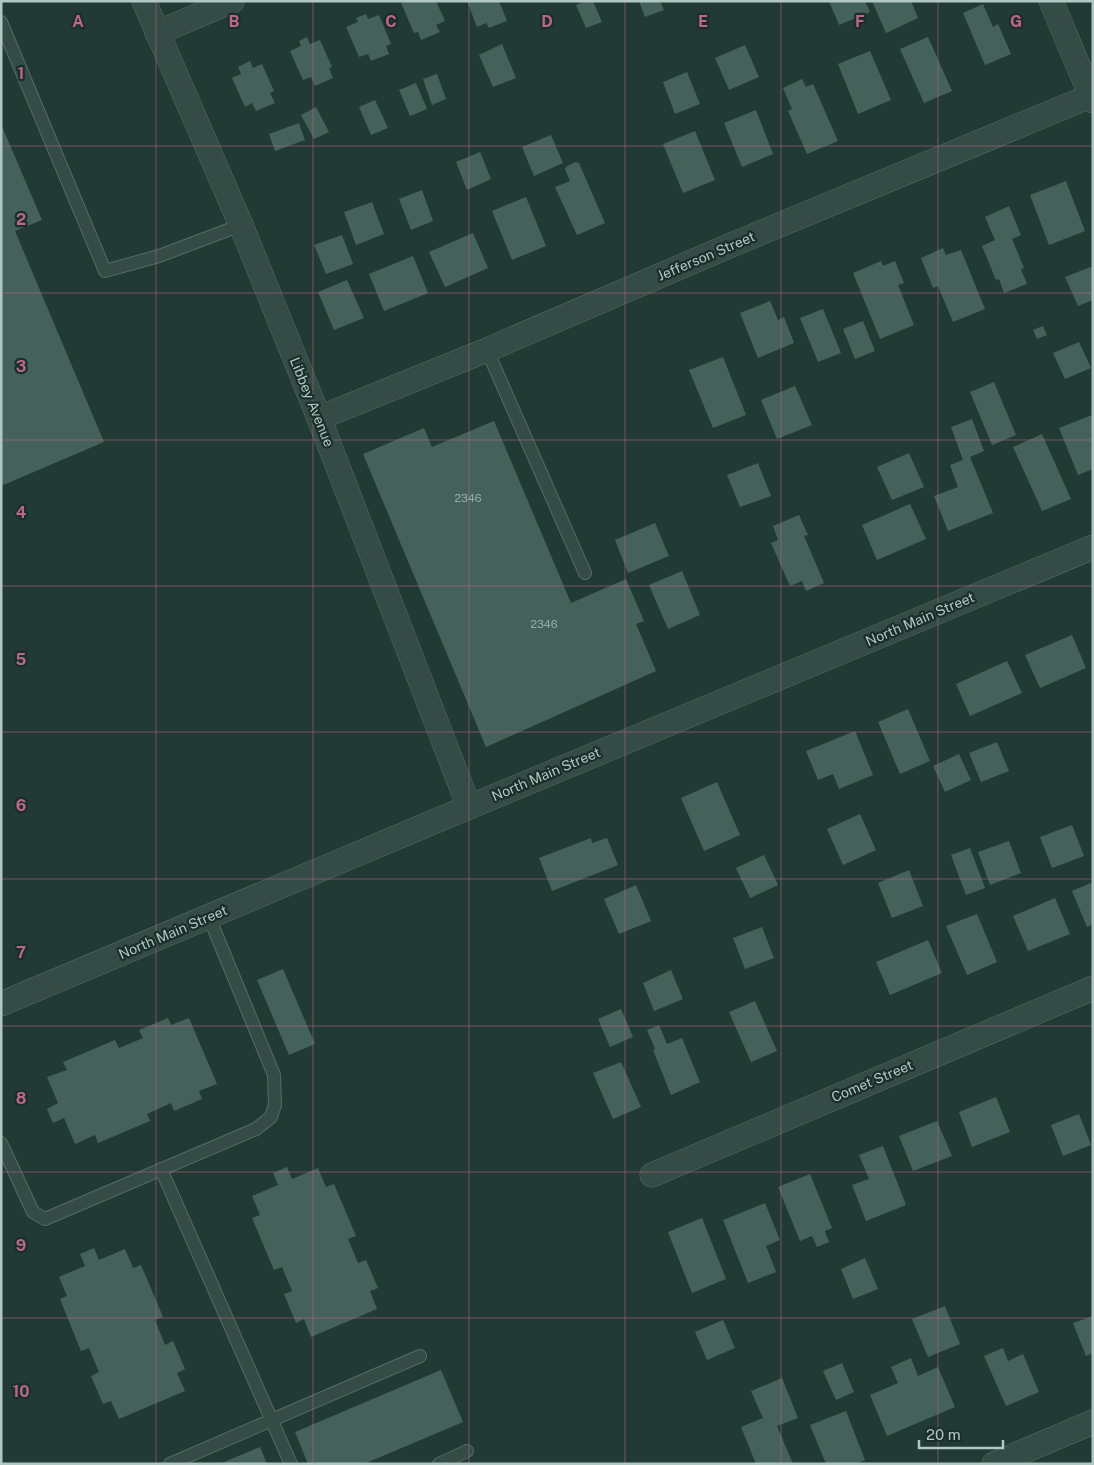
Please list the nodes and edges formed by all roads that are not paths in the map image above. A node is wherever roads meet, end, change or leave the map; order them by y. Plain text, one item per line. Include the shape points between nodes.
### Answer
1 (144, 1) edge
2 (232, 1) edge
3 (1051, 1) edge
4 (1, 22) edge
5 (158, 32) junction
6 (1092, 97) edge
7 (241, 225) junction
8 (487, 350) junction
9 (319, 418) junction
10 (1093, 547) edge
11 (585, 573) dead end
12 (469, 807) junction
13 (209, 917) junction
14 (1093, 988) edge
15 (1, 1004) edge
16 (1, 1143) edge
17 (162, 1169) junction
18 (652, 1175) dead end
19 (420, 1356) dead end
20 (271, 1420) junction
21 (1093, 1422) edge
22 (467, 1451) dead end
23 (170, 1464) edge
24 (291, 1464) edge
25 (438, 1464) edge
26 (994, 1464) edge

1 - 5 street, Libbey Avenue
2 - 5 street
3 - 6 street
4 - 7 lane via 105,271 158,256
5 - 7 street, Libbey Avenue
6 - 8 street, Jefferson Street via 729,246
7 - 9 street, Libbey Avenue
8 - 9 street, Jefferson Street
8 - 11 lane
9 - 12 street, Libbey Avenue
10 - 12 street, North Main Street
12 - 13 street, North Main Street
13 - 15 street, North Main Street
13 - 17 lane via 274,1075 276,1105 271,1117 256,1129
14 - 18 street, Comet Street
16 - 17 lane via 33,1212 45,1218
17 - 20 lane
19 - 20 lane
20 - 23 lane
20 - 24 lane
21 - 26 street
22 - 25 lane

